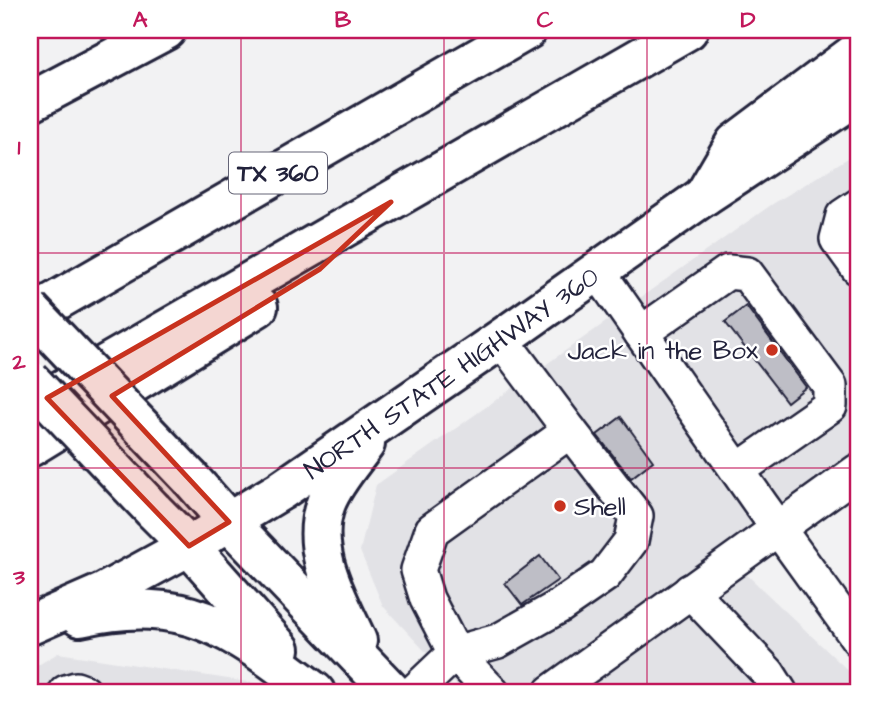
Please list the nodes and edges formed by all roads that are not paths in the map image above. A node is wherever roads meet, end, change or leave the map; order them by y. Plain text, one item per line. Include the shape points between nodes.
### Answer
1 (166, 30) edge
2 (527, 30) edge
3 (688, 30) edge
4 (858, 51) edge
5 (858, 95) edge
6 (30, 102) edge
7 (704, 196) junction
8 (391, 202) junction
9 (858, 206) edge
10 (858, 268) edge
11 (597, 270) junction
12 (30, 310) edge
13 (30, 316) edge
14 (641, 333) junction
15 (501, 339) junction
16 (30, 380) edge
17 (30, 408) edge
18 (382, 422) junction
19 (570, 431) junction
20 (30, 447) edge
21 (738, 470) junction
22 (858, 471) edge
23 (229, 522) junction
24 (777, 528) junction
25 (189, 546) junction
26 (690, 591) junction
27 (30, 626) edge
28 (858, 639) edge
29 (454, 653) junction
30 (380, 679) edge
31 (66, 692) edge
32 (84, 692) edge
33 (317, 692) edge
34 (414, 692) edge
35 (492, 692) edge
36 (551, 692) edge
37 (780, 692) edge

1 - 6 main road
2 - 13 main road, TX 360
3 - 8 main road, TX 360
4 - 7 main road via 735,143
5 - 7 main road, NORTH STATE HIGHWAY 360
7 - 11 main road, NORTH STATE HIGHWAY 360
8 - 17 main road, TX 360
8 - 20 main road via 320,269
9 - 10 lane via 843,216 837,239
11 - 14 lane
11 - 15 main road, NORTH STATE HIGHWAY 360
12 - 23 main road, bridge
14 - 21 lane
14 - 21 lane via 728,272 747,274 830,386 830,406
15 - 18 main road, NORTH STATE HIGHWAY 360
15 - 19 lane
16 - 25 main road, bridge
18 - 23 main road, NORTH STATE HIGHWAY 360
18 - 30 main road via 326,502 321,529 325,569
19 - 29 lane via 432,530 418,570
19 - 29 lane via 636,516 631,541 605,575 560,606 498,641
21 - 24 lane
22 - 24 lane
23 - 25 main road, NORTH STATE HIGHWAY 360
23 - 30 main road
24 - 26 lane
24 - 28 lane
25 - 27 main road, NORTH STATE HIGHWAY 360
25 - 33 main road
26 - 36 lane
26 - 37 lane via 768,673
27 - 33 main road via 115,609 172,612 216,624
29 - 34 lane
29 - 35 lane
31 - 32 lane

